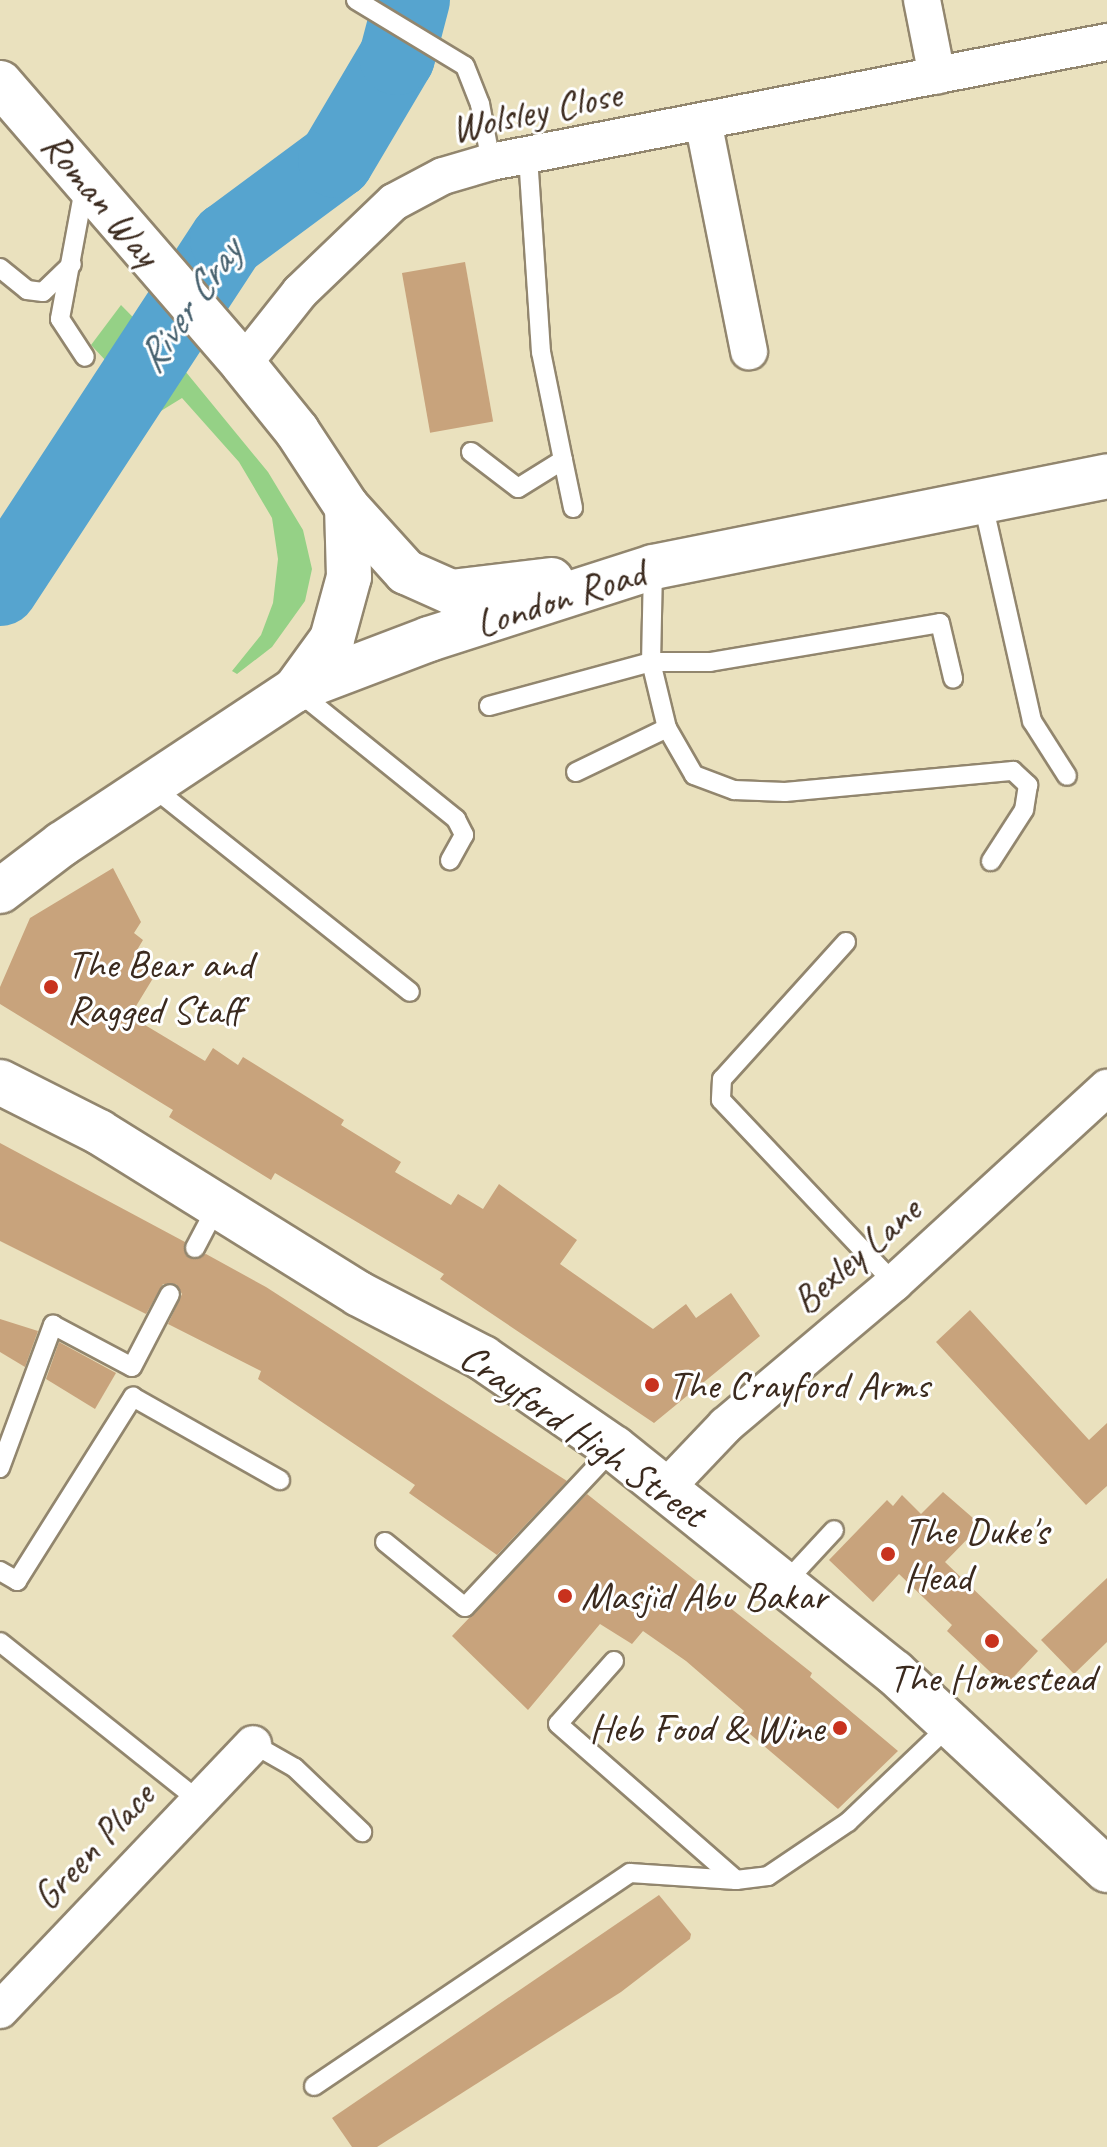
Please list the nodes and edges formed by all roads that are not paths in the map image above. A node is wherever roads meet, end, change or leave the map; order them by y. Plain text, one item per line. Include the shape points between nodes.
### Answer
1 (356, 0) edge
2 (922, 0) edge
3 (1107, 42) edge
4 (937, 76) junction
5 (0, 83) edge
6 (703, 121) junction
7 (528, 156) junction
8 (491, 162) junction
9 (85, 178) junction
10 (72, 264) junction
11 (0, 268) edge
12 (749, 351) dead end
13 (235, 355) junction
14 (85, 357) dead end
15 (471, 452) dead end
16 (563, 460) junction
17 (1107, 476) edge
18 (982, 499) junction
19 (347, 507) junction
20 (573, 508) dead end
21 (653, 567) junction
22 (651, 662) junction
23 (953, 678) dead end
24 (295, 690) junction
25 (489, 706) dead end
26 (667, 728) junction
27 (576, 772) dead end
28 (1067, 776) dead end
29 (150, 785) junction
30 (62, 844) junction
31 (450, 860) dead end
32 (991, 861) dead end
33 (0, 874) edge
34 (0, 891) edge
35 (846, 942) dead end
36 (410, 992) dead end
37 (0, 1082) edge
38 (1107, 1088) edge
39 (216, 1208) junction
40 (195, 1248) dead end
41 (894, 1283) junction
42 (170, 1294) dead end
43 (614, 1448) junction
44 (0, 1468) edge
45 (280, 1480) dead end
46 (665, 1489) junction
47 (834, 1530) dead end
48 (385, 1542) dead end
49 (0, 1571) edge
50 (785, 1583) junction
51 (0, 1642) edge
52 (614, 1661) dead end
53 (951, 1724) junction
54 (253, 1744) joint
55 (197, 1799) junction
56 (362, 1832) dead end
57 (1107, 1870) edge
58 (736, 1880) junction
59 (0, 2010) edge
60 (314, 2086) dead end

1 - 8 lane via 465,66 480,104
2 - 4 street
3 - 4 street, Wolsley Close
4 - 6 street, Wolsley Close
5 - 9 main road, Roman Way
6 - 7 street, Wolsley Close
6 - 12 street
7 - 8 street, Wolsley Close
7 - 16 lane via 541,352
8 - 13 street, Wolsley Close via 443,176 394,202
9 - 10 lane
9 - 13 main road, Roman Way
10 - 11 lane via 43,292 27,290
10 - 14 lane via 60,319
13 - 19 main road, Roman Way via 297,431
15 - 16 lane via 518,488
16 - 20 lane
17 - 18 main road, London Road
18 - 21 main road, London Road
18 - 28 lane via 1032,721
19 - 21 main road, Roman Way via 406,572 451,592
19 - 24 main road via 349,577 332,639
21 - 22 lane
21 - 24 main road, London Road via 429,639
22 - 23 lane via 710,662 940,623
22 - 25 lane
22 - 26 lane
24 - 29 main road, London Road
24 - 31 lane via 456,819 464,835
26 - 27 lane
26 - 32 lane via 694,775 734,790 785,792 1013,771 1028,785 1024,810
29 - 30 main road, London Road
29 - 36 lane
30 - 33 main road, London Road
30 - 34 main road, London Road
35 - 41 lane via 722,1079 721,1100
37 - 39 main road, Crayford High Street via 99,1132
38 - 41 street, Bexley Lane
39 - 40 lane
39 - 43 main road, Crayford High Street via 359,1294 483,1358
41 - 46 street, Bexley Lane via 726,1425
42 - 44 lane via 132,1367 53,1325
43 - 46 main road, Crayford High Street
43 - 48 lane via 465,1607
45 - 49 lane via 133,1397 17,1581
46 - 50 main road, Crayford High Street
47 - 50 lane
50 - 53 main road, Crayford High Street
51 - 55 lane
52 - 58 lane via 558,1724
53 - 57 main road, Crayford High Street
53 - 58 lane via 848,1822 768,1876
54 - 55 street, Green Place
54 - 56 lane via 295,1768
55 - 59 street, Green Place
58 - 60 lane via 630,1873

